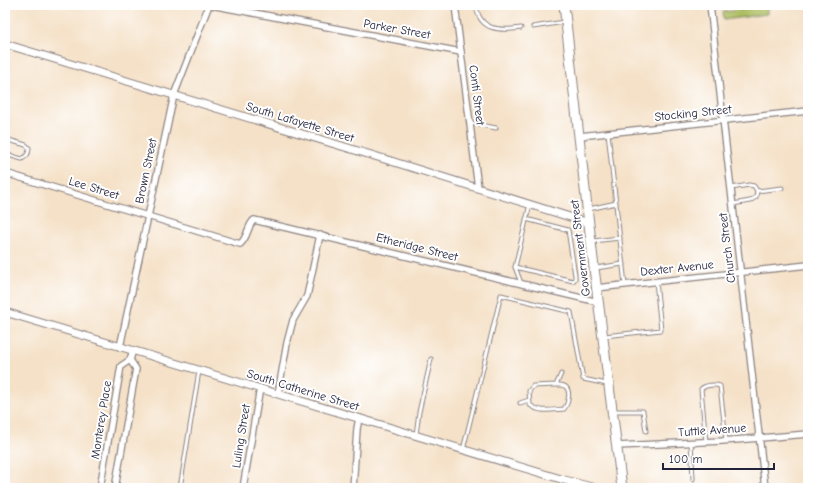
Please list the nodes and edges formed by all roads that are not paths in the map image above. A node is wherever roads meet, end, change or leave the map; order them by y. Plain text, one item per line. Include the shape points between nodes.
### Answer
1 (210, 5) edge
2 (455, 5) edge
3 (476, 5) edge
4 (564, 5) edge
5 (710, 5) edge
6 (566, 22) junction
7 (533, 27) dead end
8 (521, 28) dead end
9 (5, 44) edge
10 (461, 52) junction
11 (174, 95) junction
12 (808, 111) edge
13 (723, 120) junction
14 (470, 123) junction
15 (496, 128) dead end
16 (608, 133) junction
17 (580, 136) junction
18 (5, 139) edge
19 (5, 154) edge
20 (5, 173) edge
21 (478, 188) junction
22 (731, 188) junction
23 (782, 188) dead end
24 (757, 191) junction
25 (616, 203) junction
26 (530, 204) junction
27 (733, 204) junction
28 (587, 209) junction
29 (147, 216) junction
30 (526, 219) junction
31 (589, 223) junction
32 (320, 235) junction
33 (620, 238) junction
34 (244, 241) joint
35 (591, 242) junction
36 (623, 264) junction
37 (808, 265) edge
38 (515, 267) junction
39 (594, 268) junction
40 (741, 272) junction
41 (656, 281) junction
42 (521, 283) junction
43 (626, 284) junction
44 (596, 288) junction
45 (598, 302) junction
46 (5, 312) edge
47 (603, 337) junction
48 (120, 347) junction
49 (133, 350) junction
50 (431, 359) dead end
51 (130, 360) junction
52 (199, 370) junction
53 (561, 374) dead end
54 (609, 384) junction
55 (556, 385) junction
56 (260, 388) junction
57 (278, 394) junction
58 (529, 400) junction
59 (520, 403) dead end
60 (612, 411) junction
61 (359, 418) junction
62 (646, 431) dead end
63 (808, 434) edge
64 (416, 436) junction
65 (760, 438) junction
66 (726, 440) junction
67 (691, 442) junction
68 (706, 442) junction
69 (617, 446) junction
70 (463, 450) junction
71 (693, 479) dead end
72 (100, 488) edge
73 (115, 488) edge
74 (180, 488) edge
75 (243, 488) edge
76 (353, 488) edge
77 (595, 488) edge
78 (622, 488) edge
79 (765, 488) edge

1 - 10 street, Parker Street
1 - 11 street, Brown Street
2 - 10 street, Conti Street
3 - 8 lane via 477,13 490,27 504,30
4 - 6 main road, Government Street
5 - 13 street, Church Street
6 - 7 lane
6 - 17 main road, Government Street
9 - 11 street, South Lafayette Street
10 - 14 street, Conti Street
11 - 21 street, South Lafayette Street
11 - 29 street, Brown Street
12 - 13 street, Stocking Street
13 - 16 street, Stocking Street
13 - 22 street, Church Street
14 - 15 lane
14 - 21 street, Conti Street
16 - 17 street, Stocking Street
16 - 25 lane
17 - 28 main road, Government Street
18 - 19 lane via 26,145 29,152 22,159
20 - 29 street, Lee Street
21 - 26 street, South Lafayette Street
22 - 24 lane via 749,185 754,186
22 - 27 street, Church Street
23 - 24 lane
24 - 27 lane via 756,197 750,201
25 - 28 lane
25 - 33 lane
26 - 30 lane
26 - 31 street, South Lafayette Street
27 - 40 street, Church Street
28 - 31 main road, Government Street
29 - 34 street, Lee Street via 240,244
29 - 48 street, Brown Street
30 - 38 lane
30 - 38 lane via 568,230 575,279 573,281
31 - 35 main road, Government Street
32 - 34 street, Etheridge Street via 254,220 250,223
32 - 42 street, Etheridge Street
32 - 57 street via 307,296 293,320
33 - 35 lane
33 - 36 lane
35 - 39 main road, Government Street
36 - 39 lane
36 - 43 lane
37 - 40 street, Dexter Avenue
38 - 42 lane
39 - 44 main road, Government Street
40 - 41 street, Dexter Avenue
40 - 65 street, Church Street
41 - 43 street, Dexter Avenue
41 - 47 lane via 661,330
42 - 45 street, Etheridge Street
43 - 44 street, Dexter Avenue
44 - 45 main road, Government Street
45 - 47 main road, Government Street
46 - 48 street, South Catherine Street
47 - 54 main road, Government Street
48 - 49 street, South Catherine Street
49 - 51 street, Monterey Place
49 - 52 street, South Catherine Street
50 - 64 lane
51 - 72 street, Monterey Place via 121,366
51 - 73 street via 136,369
52 - 56 street, South Catherine Street
52 - 74 lane
53 - 55 lane
54 - 60 main road, Government Street
54 - 70 lane via 583,379 571,312 501,294
55 - 58 lane via 533,386 529,390
55 - 58 lane via 566,387 568,392 564,409 542,411 530,405
56 - 57 street, South Catherine Street
56 - 75 street, Luling Street
57 - 61 street, South Catherine Street
58 - 59 lane
60 - 62 lane via 644,411
60 - 69 main road, Government Street
61 - 64 street, South Catherine Street
61 - 76 street
63 - 65 street, Tuttle Avenue
64 - 70 street, South Catherine Street
65 - 66 street, Tuttle Avenue
65 - 79 street, Church Street
66 - 68 street, Tuttle Avenue
66 - 68 lane via 720,386 716,385 701,389
67 - 68 street, Tuttle Avenue
67 - 69 street, Tuttle Avenue
67 - 71 lane
69 - 78 main road, Government Street
70 - 77 street, South Catherine Street

